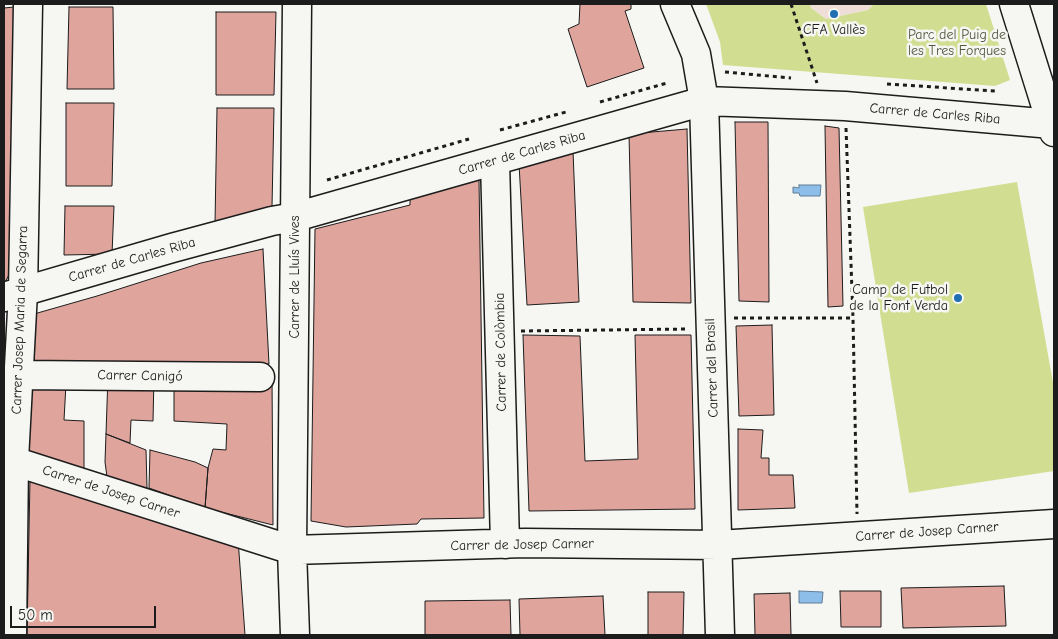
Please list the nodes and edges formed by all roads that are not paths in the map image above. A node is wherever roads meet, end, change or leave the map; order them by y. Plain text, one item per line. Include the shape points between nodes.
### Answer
1 (28, 4) edge
2 (297, 4) edge
3 (675, 4) edge
4 (1014, 4) edge
5 (704, 102) junction
6 (1053, 128) edge
7 (495, 161) junction
8 (295, 217) junction
9 (19, 299) edge
10 (19, 375) junction
11 (260, 377) dead end
12 (9, 459) edge
13 (1054, 524) edge
14 (505, 544) junction
15 (718, 545) junction
16 (292, 550) junction
17 (12, 635) edge
18 (295, 635) edge
19 (720, 635) edge

1 - 9 street, Carrer Josep Maria de Segarra
2 - 8 street, Carrer de Lluís Vives
3 - 5 street, Carrer del Brasil via 696,54
4 - 6 street
5 - 6 street, Carrer de Carles Riba via 834,106
5 - 7 street, Carrer de Carles Riba
5 - 15 street, Carrer del Brasil
7 - 8 street, Carrer de Carles Riba
7 - 14 street, Carrer de Colòmbia
8 - 9 street, Carrer de Carles Riba via 172,248
8 - 16 street, Carrer de Lluís Vives
9 - 10 street, Carrer Josep Maria de Segarra
10 - 11 street, Carrer Canigó
10 - 12 street, Carrer Josep Maria de Segarra
12 - 16 street, Carrer de Josep Carner
12 - 17 street, Carrer Josep Maria de Segarra
13 - 15 street, Carrer de Josep Carner
14 - 15 street, Carrer de Josep Carner
14 - 16 street, Carrer de Josep Carner
15 - 19 street, Carrer del Brasil
16 - 18 street, Carrer de Lluís Vives

